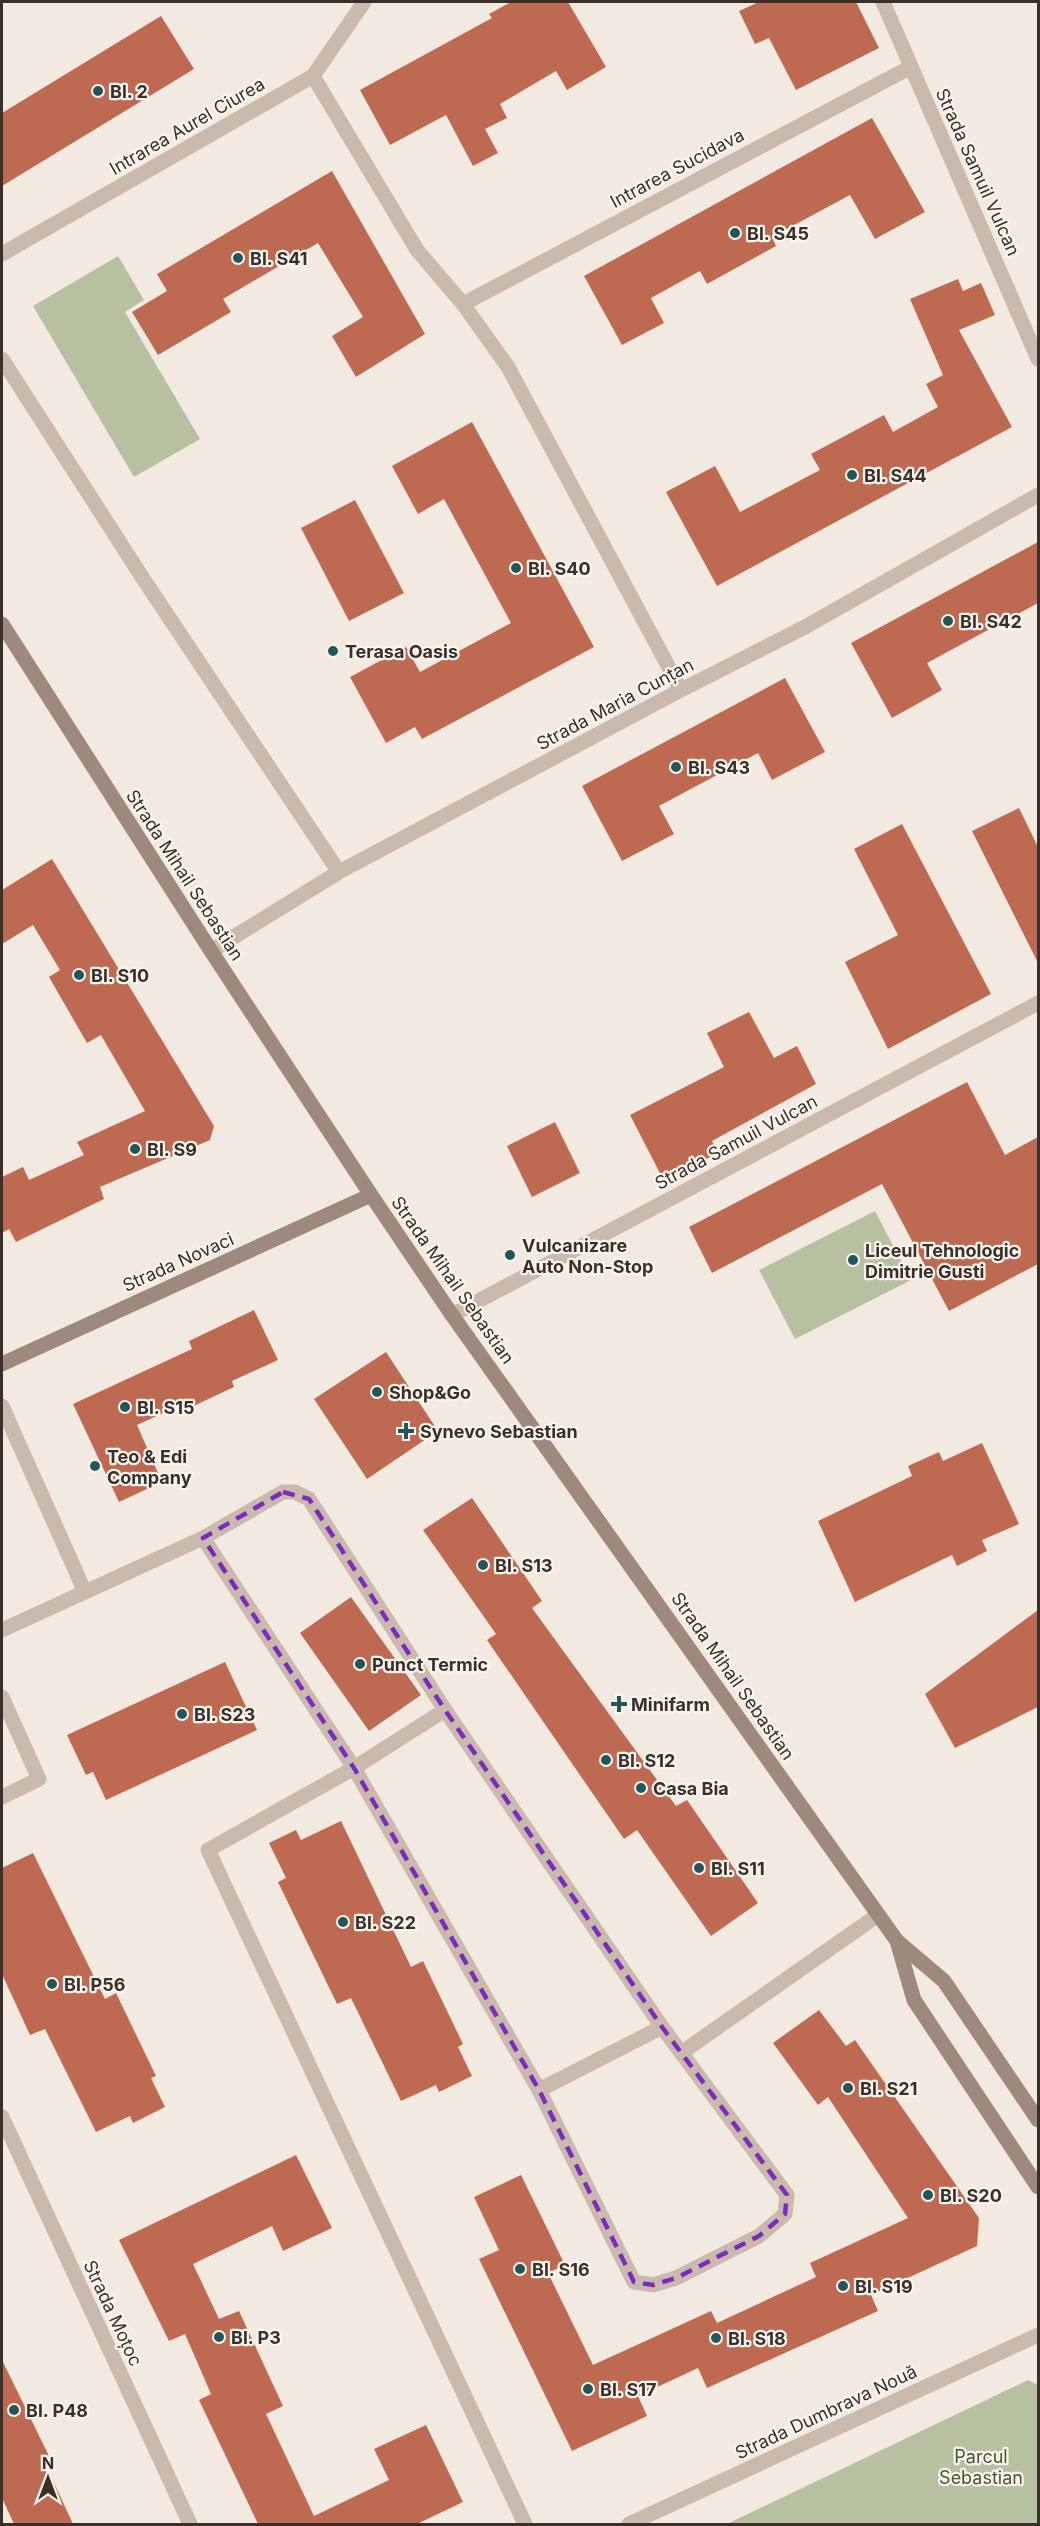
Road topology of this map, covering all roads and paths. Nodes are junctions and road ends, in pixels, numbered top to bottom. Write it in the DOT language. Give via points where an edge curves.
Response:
graph roads {
  1 [pos="364,2"];
  2 [pos="883,2"];
  3 [pos="910,67"];
  4 [pos="313,76"];
  5 [pos="2,254"];
  6 [pos="463,304"];
  7 [pos="1038,358"];
  8 [pos="2,359"];
  9 [pos="1038,495"];
  10 [pos="2,624"];
  11 [pos="681,690"];
  12 [pos="339,872"];
  13 [pos="211,951"];
  14 [pos="1038,1003"];
  15 [pos="371,1196"];
  16 [pos="452,1315"];
  17 [pos="2,1364"];
  18 [pos="2,1406"];
  19 [pos="202,1538"];
  20 [pos="85,1592"];
  21 [pos="2,1630"];
  22 [pos="2,1697"];
  23 [pos="445,1710"];
  24 [pos="354,1768"];
  25 [pos="2,1797"];
  26 [pos="878,1915"];
  27 [pos="897,1941"];
  28 [pos="662,2027"];
  29 [pos="681,2053"];
  30 [pos="539,2090"];
  31 [pos="2,2117"];
  32 [pos="1038,2120"];
  33 [pos="1038,2187"];
  34 [pos="1038,2335"];
  35 [pos="190,2524"];
  36 [pos="525,2524"];
  37 [pos="629,2524"];
  1 -- 4 [label="street, Intrarea Aurel Ciurea"];
  2 -- 3 [label="street, Strada Samuil Vulcan"];
  3 -- 6 [label="street, Intrarea Sucidava"];
  3 -- 7 [label="street, Strada Samuil Vulcan"];
  4 -- 5 [label="street, Intrarea Aurel Ciurea"];
  4 -- 6 [label="street" via="417,250"];
  6 -- 11 [label="street" via="508,367"];
  8 -- 12 [label="street"];
  9 -- 11 [label="street, Strada Maria Cunțan" via="805,627"];
  10 -- 13 [label="main road, Strada Mihail Sebastian"];
  11 -- 12 [label="street, Strada Maria Cunțan"];
  12 -- 13 [label="street, Strada Maria Cunțan"];
  13 -- 15 [label="main road, Strada Mihail Sebastian"];
  14 -- 16 [label="street, Strada Samuil Vulcan"];
  15 -- 16 [label="main road, Strada Mihail Sebastian"];
  15 -- 17 [label="main road, Strada Novaci"];
  16 -- 26 [label="main road, Strada Mihail Sebastian"];
  18 -- 20 [label="street"];
  19 -- 20 [label="street"];
  19 -- 23 [label="street" via="283,1492 296,1492 309,1499"];
  19 -- 24 [label="street"];
  20 -- 21 [label="street"];
  22 -- 25 [label="street" via="39,1779"];
  23 -- 24 [label="street"];
  23 -- 28 [label="street"];
  24 -- 30 [label="street"];
  24 -- 36 [label="street" via="208,1850"];
  26 -- 27 [label="main road, Strada Mihail Sebastian"];
  26 -- 29 [label="street"];
  27 -- 32 [label="main road, Strada Mihail Sebastian" via="944,1981"];
  27 -- 33 [label="main road, Strada Mihail Sebastian" via="914,2000"];
  28 -- 29 [label="street"];
  28 -- 30 [label="street"];
  29 -- 30 [label="street" via="787,2195 788,2206 785,2214 759,2236 676,2278 653,2285 634,2282"];
  31 -- 35 [label="street, Strada Moțoc"];
  34 -- 37 [label="street, Strada Dumbrava Nouă"];
}
